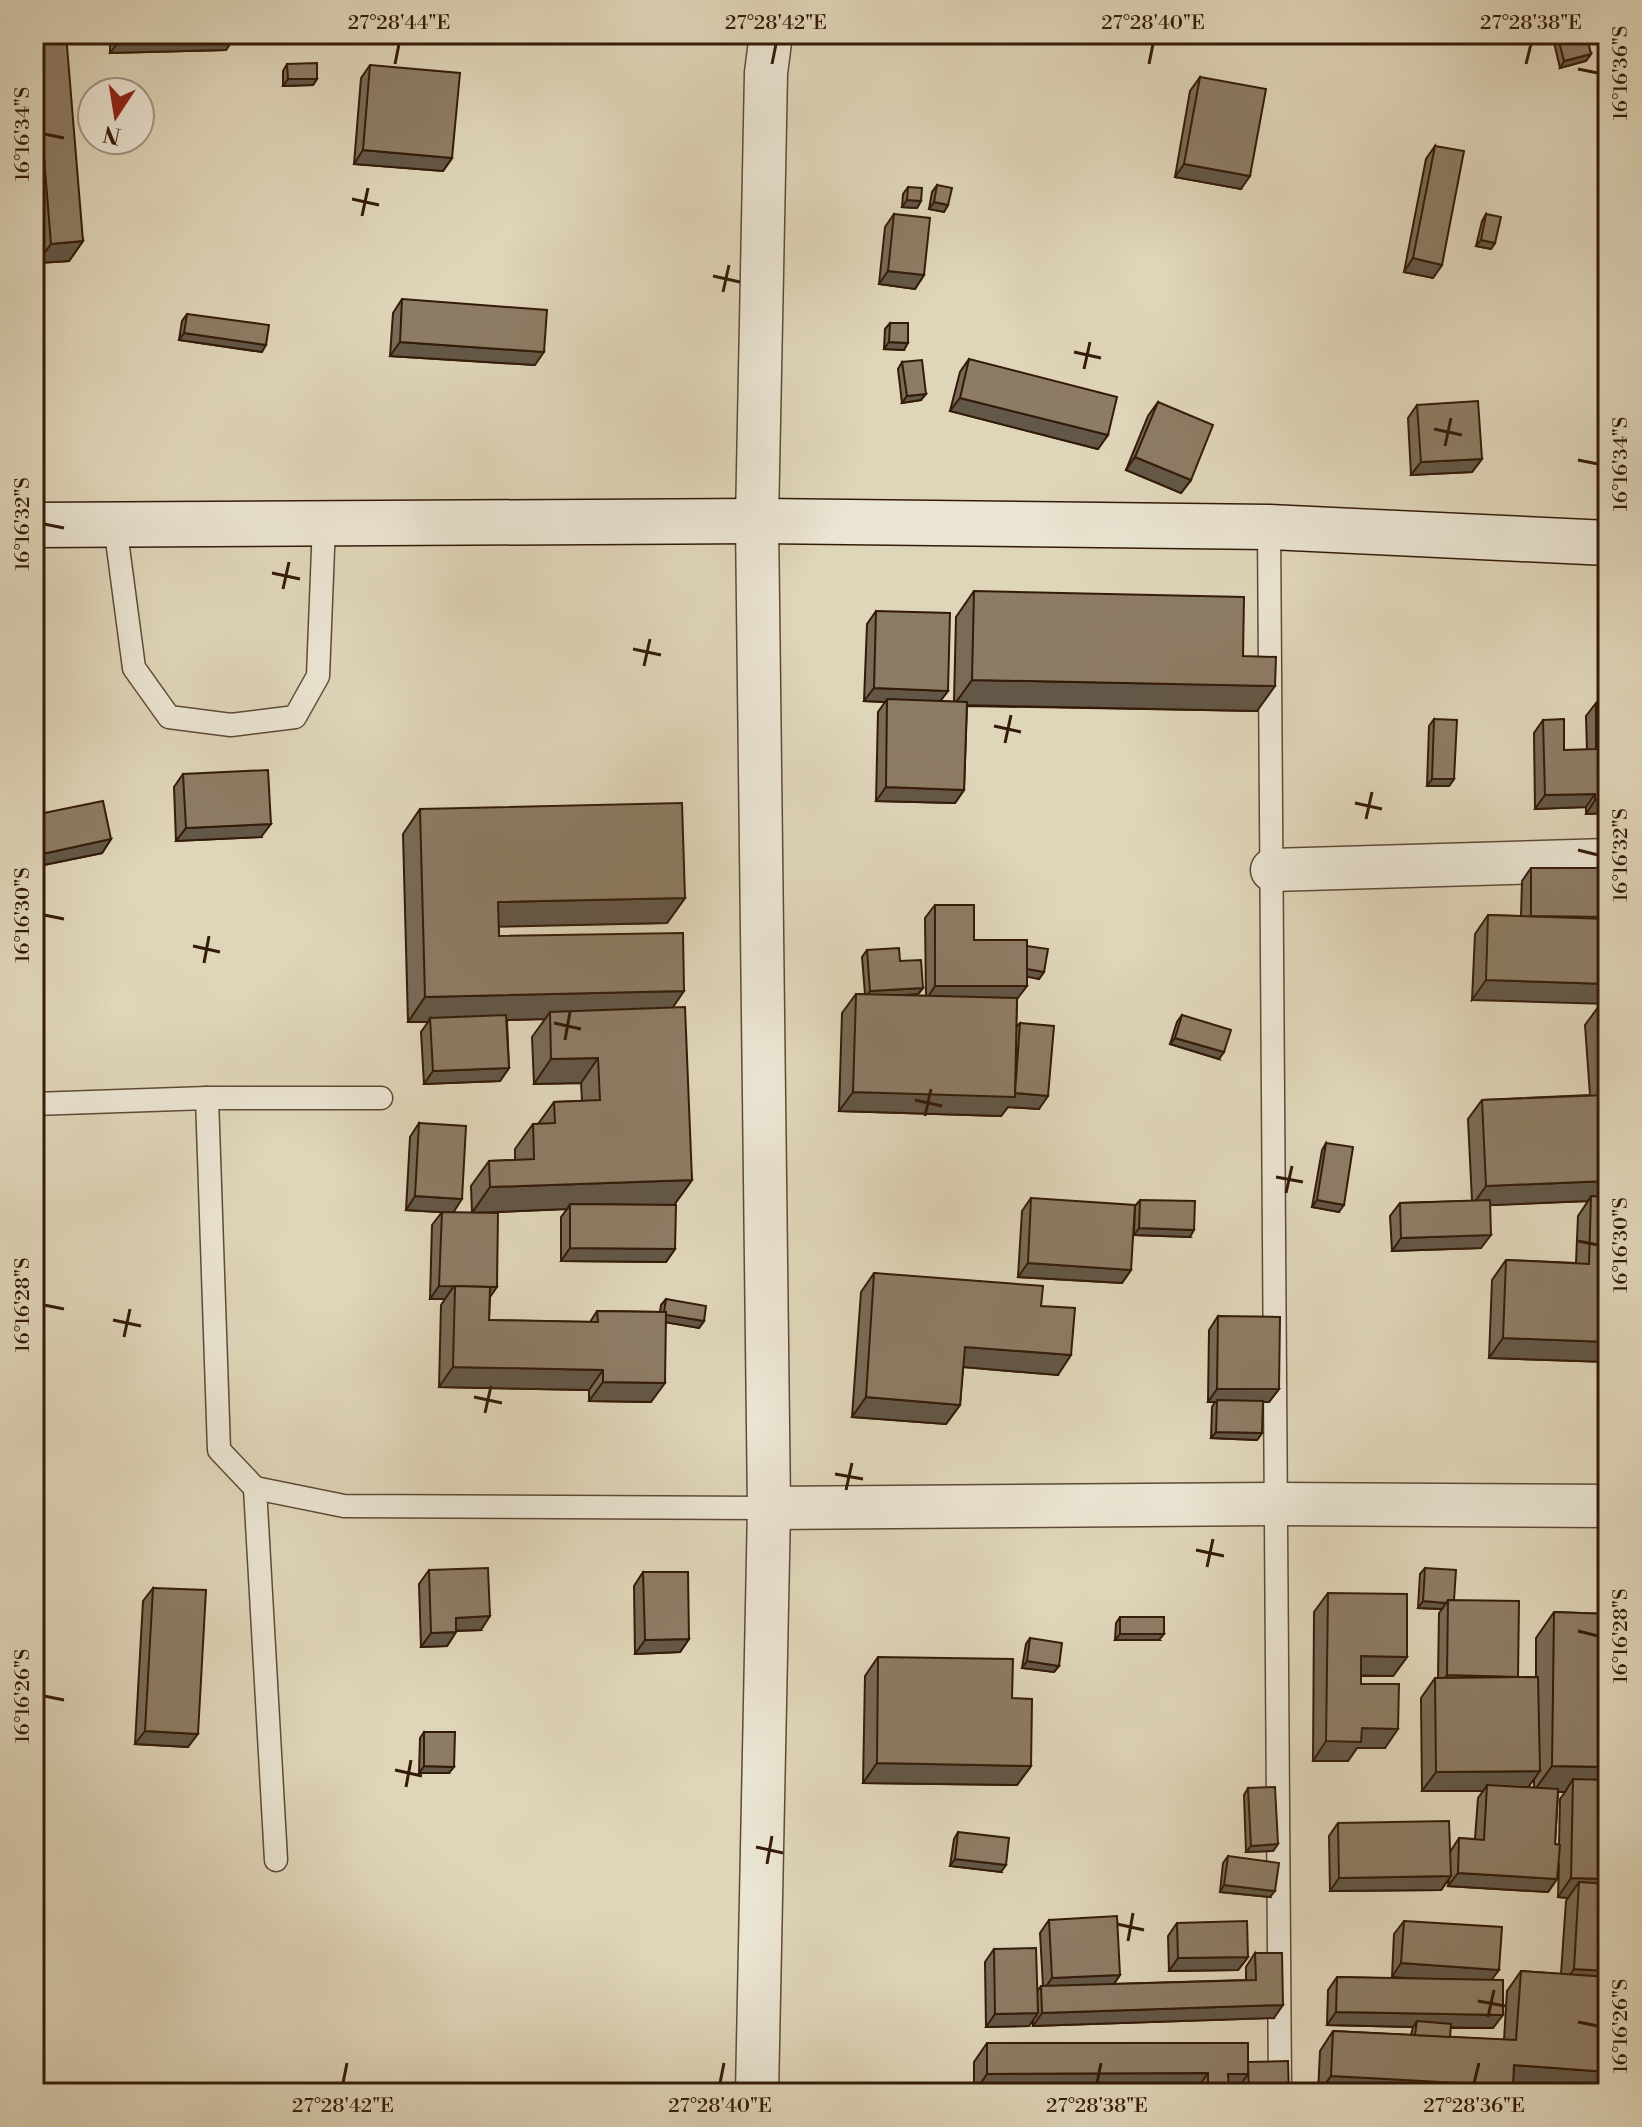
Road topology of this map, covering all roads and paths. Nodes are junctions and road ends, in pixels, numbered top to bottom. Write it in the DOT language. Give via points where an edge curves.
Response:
graph roads {
  1 [pos="771,34"];
  2 [pos="757,521"];
  3 [pos="324,524"];
  4 [pos="34,525"];
  5 [pos="115,525"];
  6 [pos="1269,527"];
  7 [pos="1608,543"];
  8 [pos="1608,860"];
  9 [pos="1272,870"];
  10 [pos="207,1098"];
  11 [pos="381,1098"];
  12 [pos="34,1104"];
  13 [pos="255,1488"];
  14 [pos="1276,1504"];
  15 [pos="1608,1506"];
  16 [pos="769,1508"];
  17 [pos="276,1860"];
  18 [pos="757,2093"];
  19 [pos="1280,2093"];
  1 -- 2 [label="street"];
  2 -- 3 [label="street"];
  2 -- 6 [label="street"];
  2 -- 16 [label="street"];
  3 -- 5 [label="street"];
  3 -- 5 [label="lane" via="318,676 295,717 231,725 169,717 134,668"];
  4 -- 5 [label="street"];
  6 -- 7 [label="street"];
  6 -- 9 [label="lane"];
  8 -- 9 [label="street"];
  9 -- 14 [label="lane"];
  10 -- 11 [label="lane"];
  10 -- 12 [label="lane"];
  10 -- 13 [label="lane" via="219,1450"];
  13 -- 16 [label="lane" via="344,1506"];
  13 -- 17 [label="lane"];
  14 -- 15 [label="street"];
  14 -- 16 [label="street"];
  14 -- 19 [label="lane"];
  16 -- 18 [label="street"];
}
